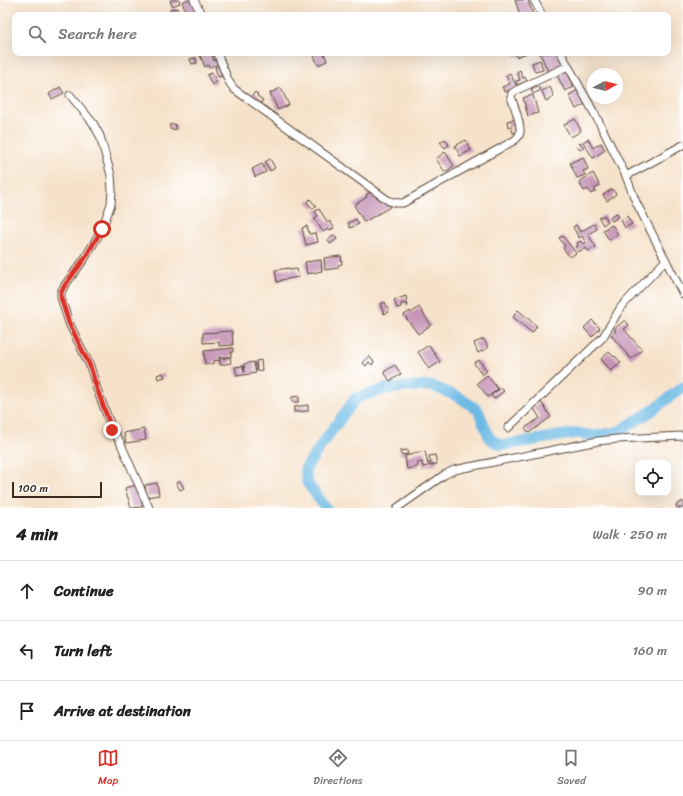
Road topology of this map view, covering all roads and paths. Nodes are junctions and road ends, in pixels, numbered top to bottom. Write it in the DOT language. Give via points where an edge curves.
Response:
graph roads {
  1 [pos="194,0"];
  2 [pos="534,0"];
  3 [pos="200,12"];
  4 [pos="540,12"];
  5 [pos="218,56"];
  6 [pos="563,56"];
  7 [pos="568,66"];
  8 [pos="70,95"];
  9 [pos="683,144"];
  10 [pos="626,176"];
  11 [pos="666,260"];
  12 [pos="683,294"];
  13 [pos="508,428"];
  14 [pos="683,436"];
  15 [pos="149,508"];
  16 [pos="397,508"];
  1 -- 3 [label="street"];
  2 -- 4 [label="street"];
  5 -- 7 [label="street" via="234,89 389,200 398,203 519,137 512,93"];
  6 -- 7 [label="street"];
  7 -- 10 [label="street"];
  8 -- 15 [label="street" via="93,123 100,136 111,175 112,190 111,204 102,229 65,285 61,298 69,323 90,366 112,430 120,442"];
  9 -- 10 [label="street"];
  10 -- 11 [label="street" via="636,202"];
  11 -- 12 [label="street"];
  11 -- 13 [label="street" via="621,307 603,337"];
  14 -- 16 [label="street" via="598,441 454,470"];
}
